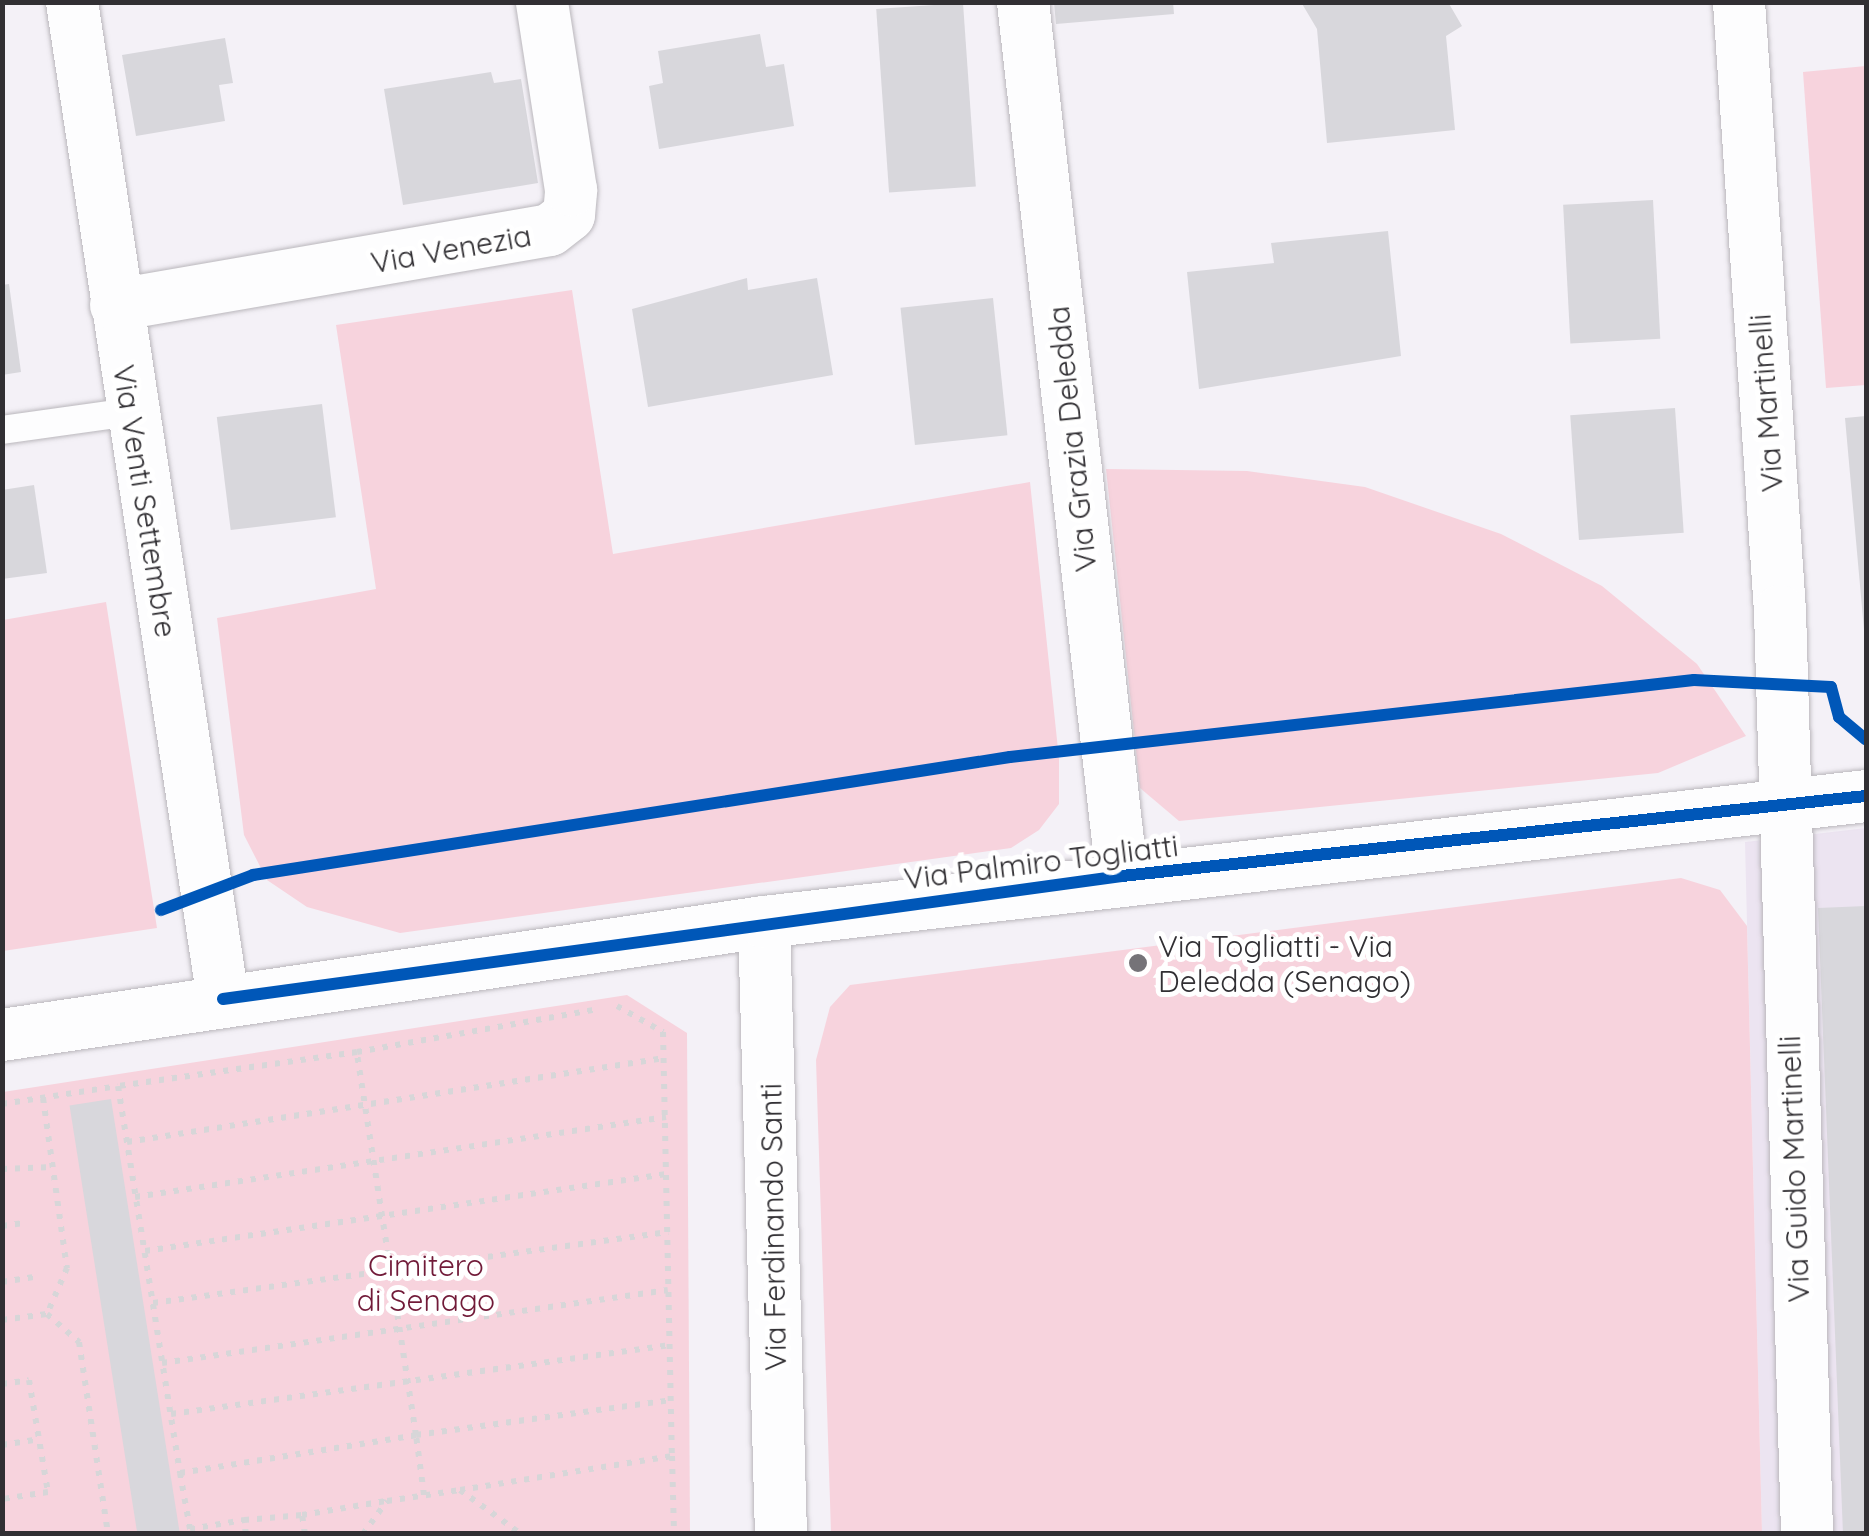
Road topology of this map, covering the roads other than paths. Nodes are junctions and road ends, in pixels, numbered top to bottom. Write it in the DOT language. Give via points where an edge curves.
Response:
graph roads {
  1 [pos="72,2"];
  2 [pos="542,2"];
  3 [pos="1023,2"];
  4 [pos="1739,2"];
  5 [pos="116,305"];
  6 [pos="130,412"];
  7 [pos="2,430"];
  8 [pos="1866,796"];
  9 [pos="1783,805"];
  10 [pos="1122,876"];
  11 [pos="764,922"];
  12 [pos="223,999"];
  13 [pos="2,1034"];
  14 [pos="780,1534"];
  15 [pos="1807,1534"];
  1 -- 5 [label="street, Via Venti Settembre"];
  2 -- 5 [label="street, Via Venezia" via="572,190 569,215 550,230"];
  3 -- 10 [label="street, Via Grazia Deledda"];
  4 -- 9 [label="street, Via Martinelli" via="1780,611"];
  5 -- 6 [label="street, Via Venti Settembre"];
  6 -- 7 [label="lane"];
  6 -- 12 [label="street, Via Venti Settembre"];
  8 -- 9 [label="street, Via Palmiro Togliatti"];
  9 -- 10 [label="street, Via Palmiro Togliatti"];
  9 -- 15 [label="street, Via Guido Martinelli"];
  10 -- 11 [label="street, Via Palmiro Togliatti"];
  11 -- 12 [label="street, Via Palmiro Togliatti"];
  11 -- 14 [label="street, Via Ferdinando Santi"];
  12 -- 13 [label="street, Via Palmiro Togliatti"];
}
